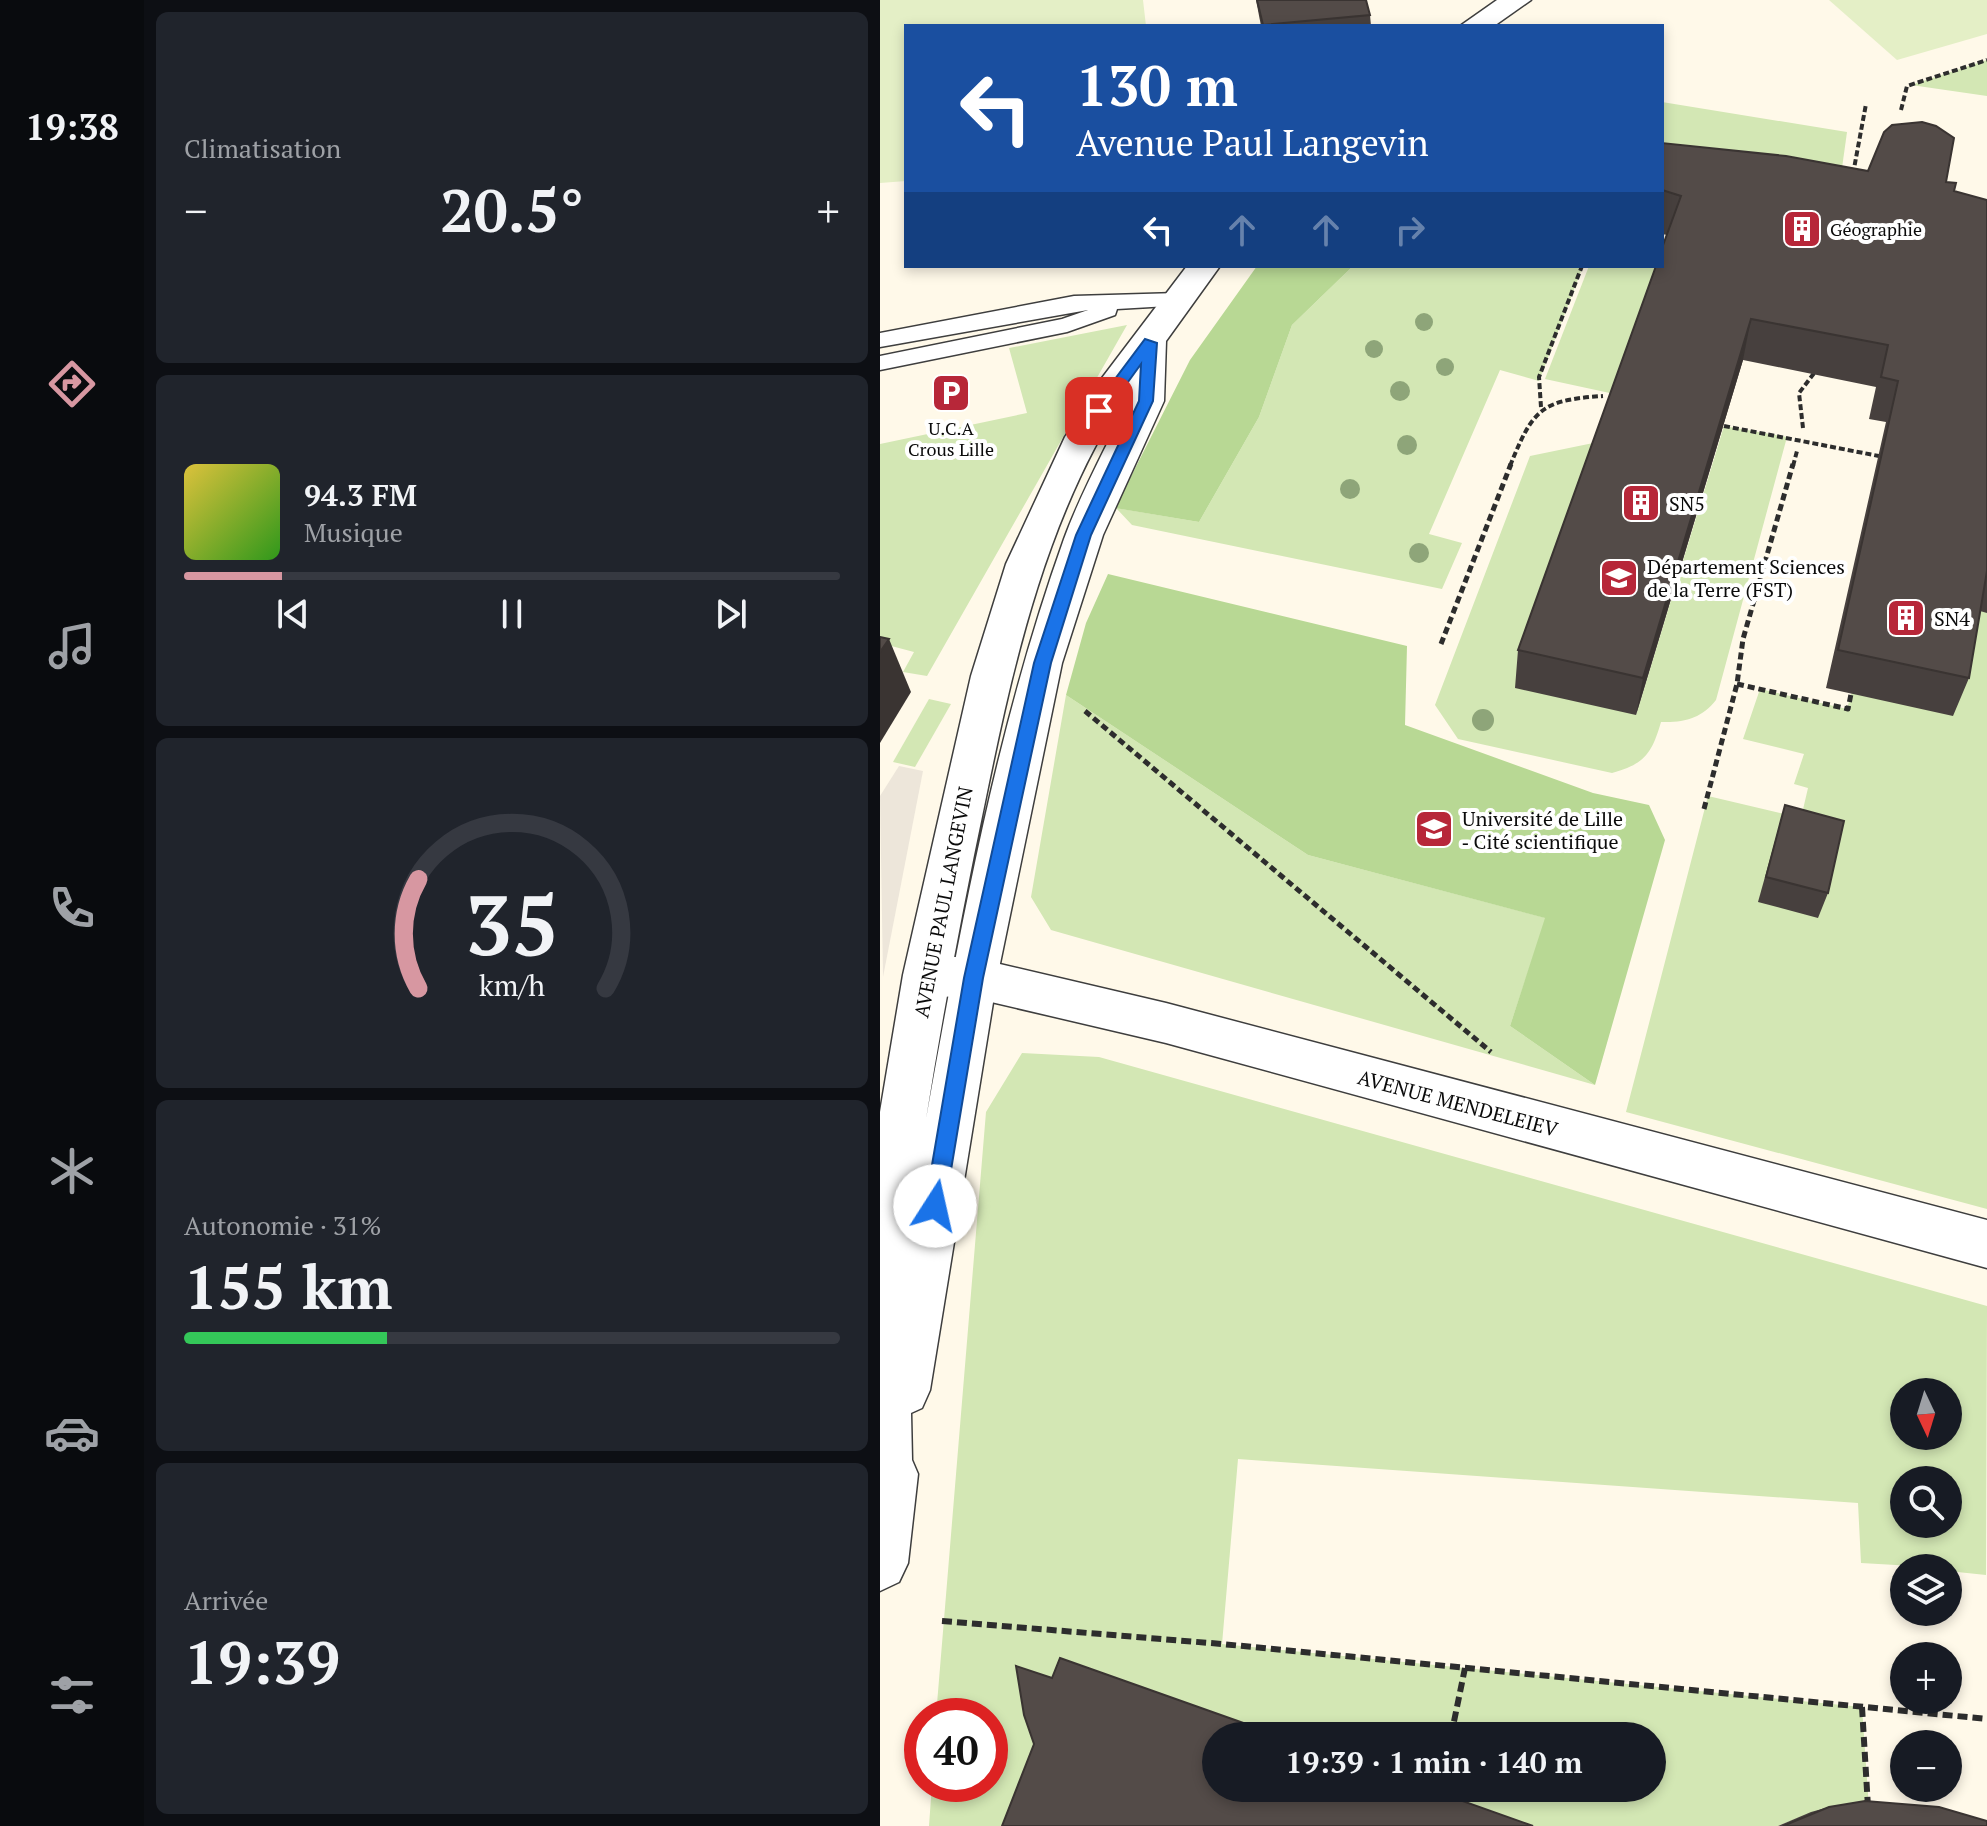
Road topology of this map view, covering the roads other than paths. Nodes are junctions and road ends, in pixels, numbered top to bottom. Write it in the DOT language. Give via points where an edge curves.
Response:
graph roads {
  1 [pos="1517,0"];
  2 [pos="1477,24"];
  3 [pos="1202,268"];
  4 [pos="1134,300"];
  5 [pos="1178,300"];
  6 [pos="880,340"];
  7 [pos="1150,343"];
  8 [pos="880,363"];
  9 [pos="926,975"];
  10 [pos="974,978"];
  11 [pos="911,1117"];
  12 [pos="1987,1244"];
  13 [pos="880,1563"];
  1 -- 2 [label="street"];
  3 -- 5 [label="street, AVENUE PAUL LANGEVIN"];
  4 -- 5 [label="lane"];
  4 -- 6 [label="lane" via="1074,303"];
  4 -- 8 [label="lane" via="1067,325"];
  5 -- 7 [label="street, AVENUE PAUL LANGEVIN"];
  7 -- 9 [label="street, AVENUE PAUL LANGEVIN" via="1114,386 1083,437 1025,564 991,676"];
  7 -- 10 [label="street, AVENUE PAUL LANGEVIN" via="1146,401 1084,535 1054,619"];
  9 -- 10 [label="street, AVENUE MENDELEIEV"];
  9 -- 11 [label="street, AVENUE PAUL LANGEVIN"];
  10 -- 11 [label="street, AVENUE PAUL LANGEVIN"];
  10 -- 12 [label="street, AVENUE MENDELEIEV" via="1166,1023"];
  11 -- 13 [label="street, AVENUE PAUL LANGEVIN" via="882,1259 886,1501"];
}
